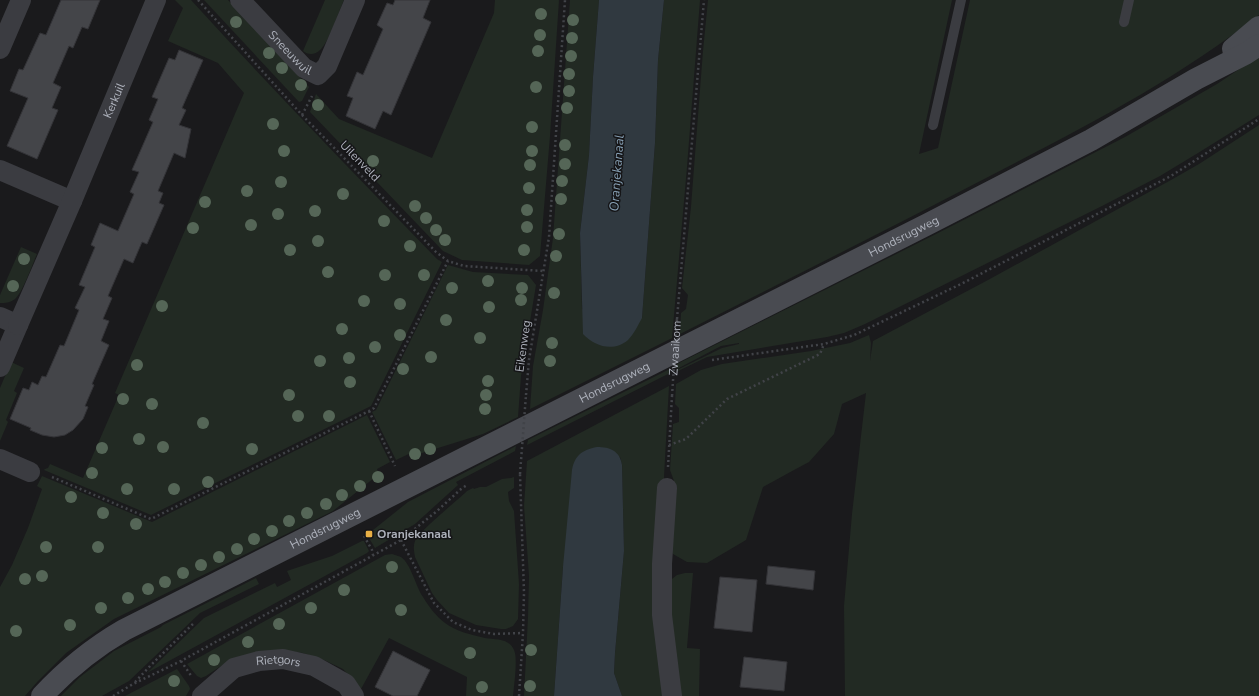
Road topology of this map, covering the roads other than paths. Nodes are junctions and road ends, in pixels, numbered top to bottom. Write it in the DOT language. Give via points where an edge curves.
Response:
graph roads {
  1 [pos="21,0"];
  2 [pos="156,0"];
  3 [pos="240,0"];
  4 [pos="355,0"];
  5 [pos="961,0"];
  6 [pos="1129,0"];
  7 [pos="1124,22"];
  8 [pos="1259,27"];
  9 [pos="1259,45"];
  10 [pos="0,49"];
  11 [pos="1196,79"];
  12 [pos="934,125"];
  13 [pos="0,170"];
  14 [pos="72,201"];
  15 [pos="9,321"];
  16 [pos="0,367"];
  17 [pos="0,458"];
  18 [pos="30,472"];
  19 [pos="667,488"];
  20 [pos="42,696"];
  21 [pos="202,696"];
  22 [pos="354,696"];
  23 [pos="672,696"];
  1 -- 10 [label="street"];
  2 -- 14 [label="street, Kerkuil"];
  3 -- 4 [label="street, Sneeuwuil" via="304,68 318,75 326,66"];
  5 -- 12 [label="lane"];
  6 -- 7 [label="lane"];
  8 -- 11 [label="street, Hondsrugweg"];
  9 -- 11 [label="street, Hondsrugweg"];
  11 -- 20 [label="street, Hondsrugweg" via="1091,140 928,224 124,630 77,662"];
  13 -- 14 [label="street"];
  14 -- 15 [label="street, Kerkuil"];
  15 -- 16 [label="street, Kerkuil"];
  17 -- 18 [label="street"];
  19 -- 23 [label="street" via="662,564 662,615"];
  21 -- 22 [label="street, Rietgors" via="234,668 259,661 283,659 314,666 346,684"];
}
